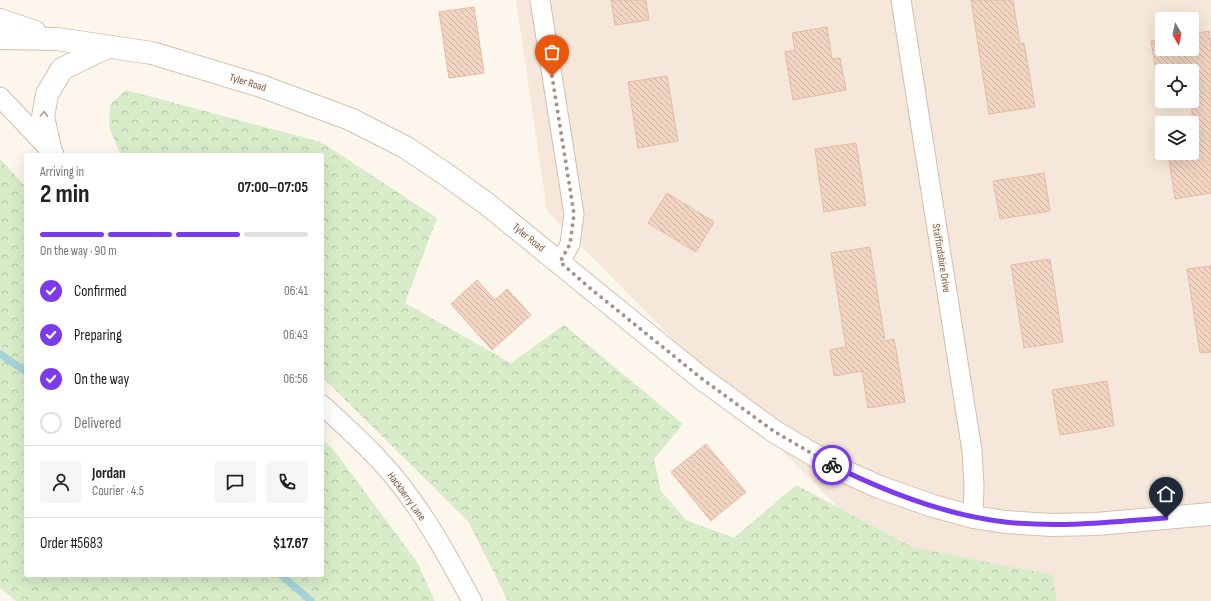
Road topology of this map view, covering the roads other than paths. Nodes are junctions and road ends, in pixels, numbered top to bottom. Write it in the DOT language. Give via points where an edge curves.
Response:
graph roads {
  1 [pos="540,0"];
  2 [pos="901,0"];
  3 [pos="0,20"];
  4 [pos="0,38"];
  5 [pos="57,39"];
  6 [pos="107,47"];
  7 [pos="0,97"];
  8 [pos="53,153"];
  9 [pos="560,262"];
  10 [pos="324,407"];
  11 [pos="1211,514"];
  12 [pos="973,516"];
  13 [pos="472,601"];
  1 -- 9 [label="street" via="574,214 570,244"];
  2 -- 12 [label="street, Staffordshire Drive" via="972,451"];
  3 -- 5 [label="street"];
  4 -- 5 [label="street, Tyler Road"];
  5 -- 6 [label="street, Tyler Road"];
  8 -- 6 [label="street, one-way" via="43,117 47,94 62,69"];
  6 -- 9 [label="street, Tyler Road" via="152,53 261,86 350,119 405,147 444,173"];
  7 -- 8 [label="street"];
  9 -- 12 [label="street, Tyler Road" via="701,378 775,432 833,466 879,487 933,506"];
  10 -- 13 [label="street, Hackberry Lane" via="382,463 408,495 432,530"];
  11 -- 12 [label="street, Tyler Road" via="1096,524 1052,525 1005,522"];
}
